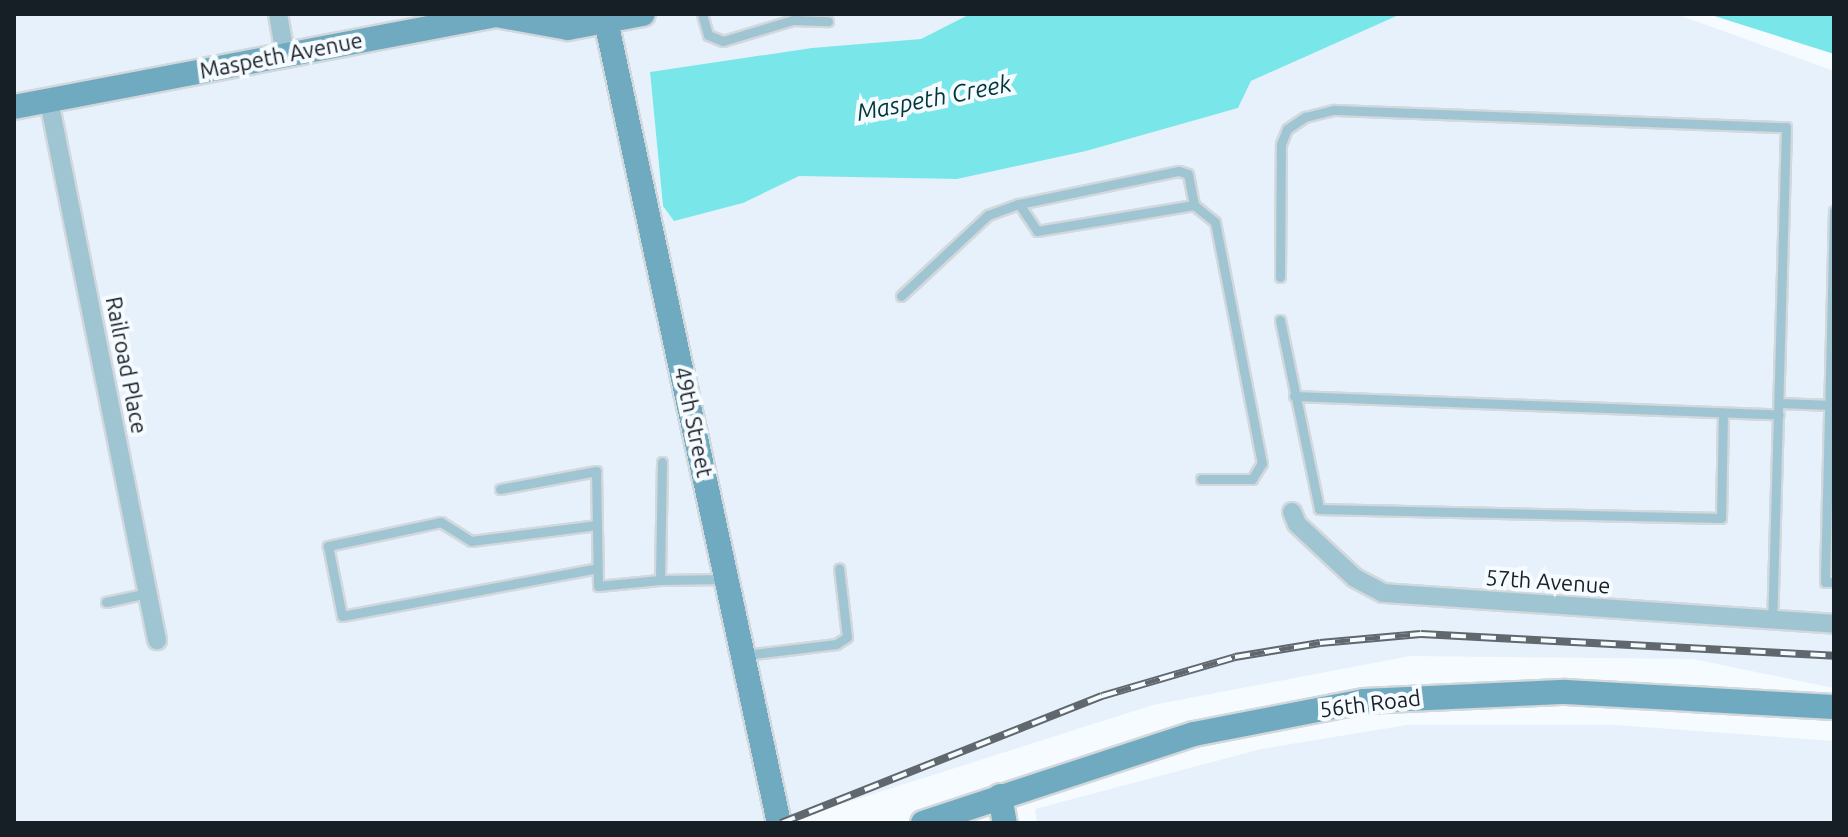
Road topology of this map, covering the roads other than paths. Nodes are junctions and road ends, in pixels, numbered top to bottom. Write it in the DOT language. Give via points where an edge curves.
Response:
graph roads {
  1 [pos="278,14"];
  2 [pos="643,14"];
  3 [pos="702,14"];
  4 [pos="809,17"];
  5 [pos="606,21"];
  6 [pos="828,21"];
  7 [pos="285,54"];
  8 [pos="49,101"];
  9 [pos="14,107"];
  10 [pos="1019,204"];
  11 [pos="1194,205"];
  12 [pos="1834,211"];
  13 [pos="1280,277"];
  14 [pos="901,296"];
  15 [pos="1280,320"];
  16 [pos="1294,396"];
  17 [pos="1779,403"];
  18 [pos="1831,405"];
  19 [pos="1723,413"];
  20 [pos="1779,415"];
  21 [pos="662,462"];
  22 [pos="1201,479"];
  23 [pos="500,489"];
  24 [pos="1292,512"];
  25 [pos="597,525"];
  26 [pos="598,568"];
  27 [pos="839,568"];
  28 [pos="728,579"];
  29 [pos="660,580"];
  30 [pos="1834,582"];
  31 [pos="148,593"];
  32 [pos="106,602"];
  33 [pos="1772,620"];
  34 [pos="1834,624"];
  35 [pos="157,640"];
  36 [pos="745,655"];
  37 [pos="1834,707"];
  38 [pos="1000,796"];
  39 [pos="779,823"];
  40 [pos="923,823"];
  41 [pos="1005,823"];
  1 -- 7 [label="street"];
  2 -- 5 [label="main road, Maspeth Avenue"];
  3 -- 4 [label="lane" via="708,35 723,41"];
  4 -- 6 [label="lane"];
  5 -- 7 [label="main road, Maspeth Avenue" via="568,28 496,15"];
  5 -- 28 [label="main road, 49th Street"];
  7 -- 8 [label="main road, Maspeth Avenue"];
  8 -- 9 [label="main road, Maspeth Avenue"];
  8 -- 31 [label="street, Railroad Place"];
  10 -- 11 [label="lane" via="1037,231"];
  10 -- 11 [label="lane" via="1179,171 1188,174"];
  10 -- 14 [label="lane" via="988,215"];
  11 -- 22 [label="lane" via="1215,222 1262,463 1252,479"];
  12 -- 18 [label="lane"];
  13 -- 17 [label="lane" via="1281,144 1287,129 1305,117 1334,110 1786,127"];
  15 -- 16 [label="lane"];
  16 -- 19 [label="lane"];
  16 -- 19 [label="lane" via="1319,509 1721,518"];
  17 -- 18 [label="lane"];
  17 -- 20 [label="lane"];
  18 -- 30 [label="lane" via="1825,582"];
  19 -- 20 [label="lane"];
  20 -- 33 [label="lane"];
  21 -- 29 [label="lane"];
  23 -- 25 [label="lane" via="596,471"];
  24 -- 33 [label="street, 57th Avenue" via="1297,524 1355,578 1383,593"];
  25 -- 26 [label="lane"];
  25 -- 26 [label="lane" via="471,541 441,522 328,546 342,616"];
  26 -- 29 [label="lane" via="598,586"];
  27 -- 36 [label="lane" via="847,637 836,644"];
  28 -- 29 [label="lane"];
  28 -- 36 [label="main road, 49th Street"];
  31 -- 32 [label="lane"];
  31 -- 35 [label="street, Railroad Place"];
  33 -- 34 [label="street, 57th Avenue"];
  36 -- 39 [label="main road, 49th Street"];
  37 -- 38 [label="main road, 56th Road" via="1554,691 1364,701 1194,734"];
  38 -- 40 [label="main road, 56th Road"];
  38 -- 41 [label="main road"];
}
